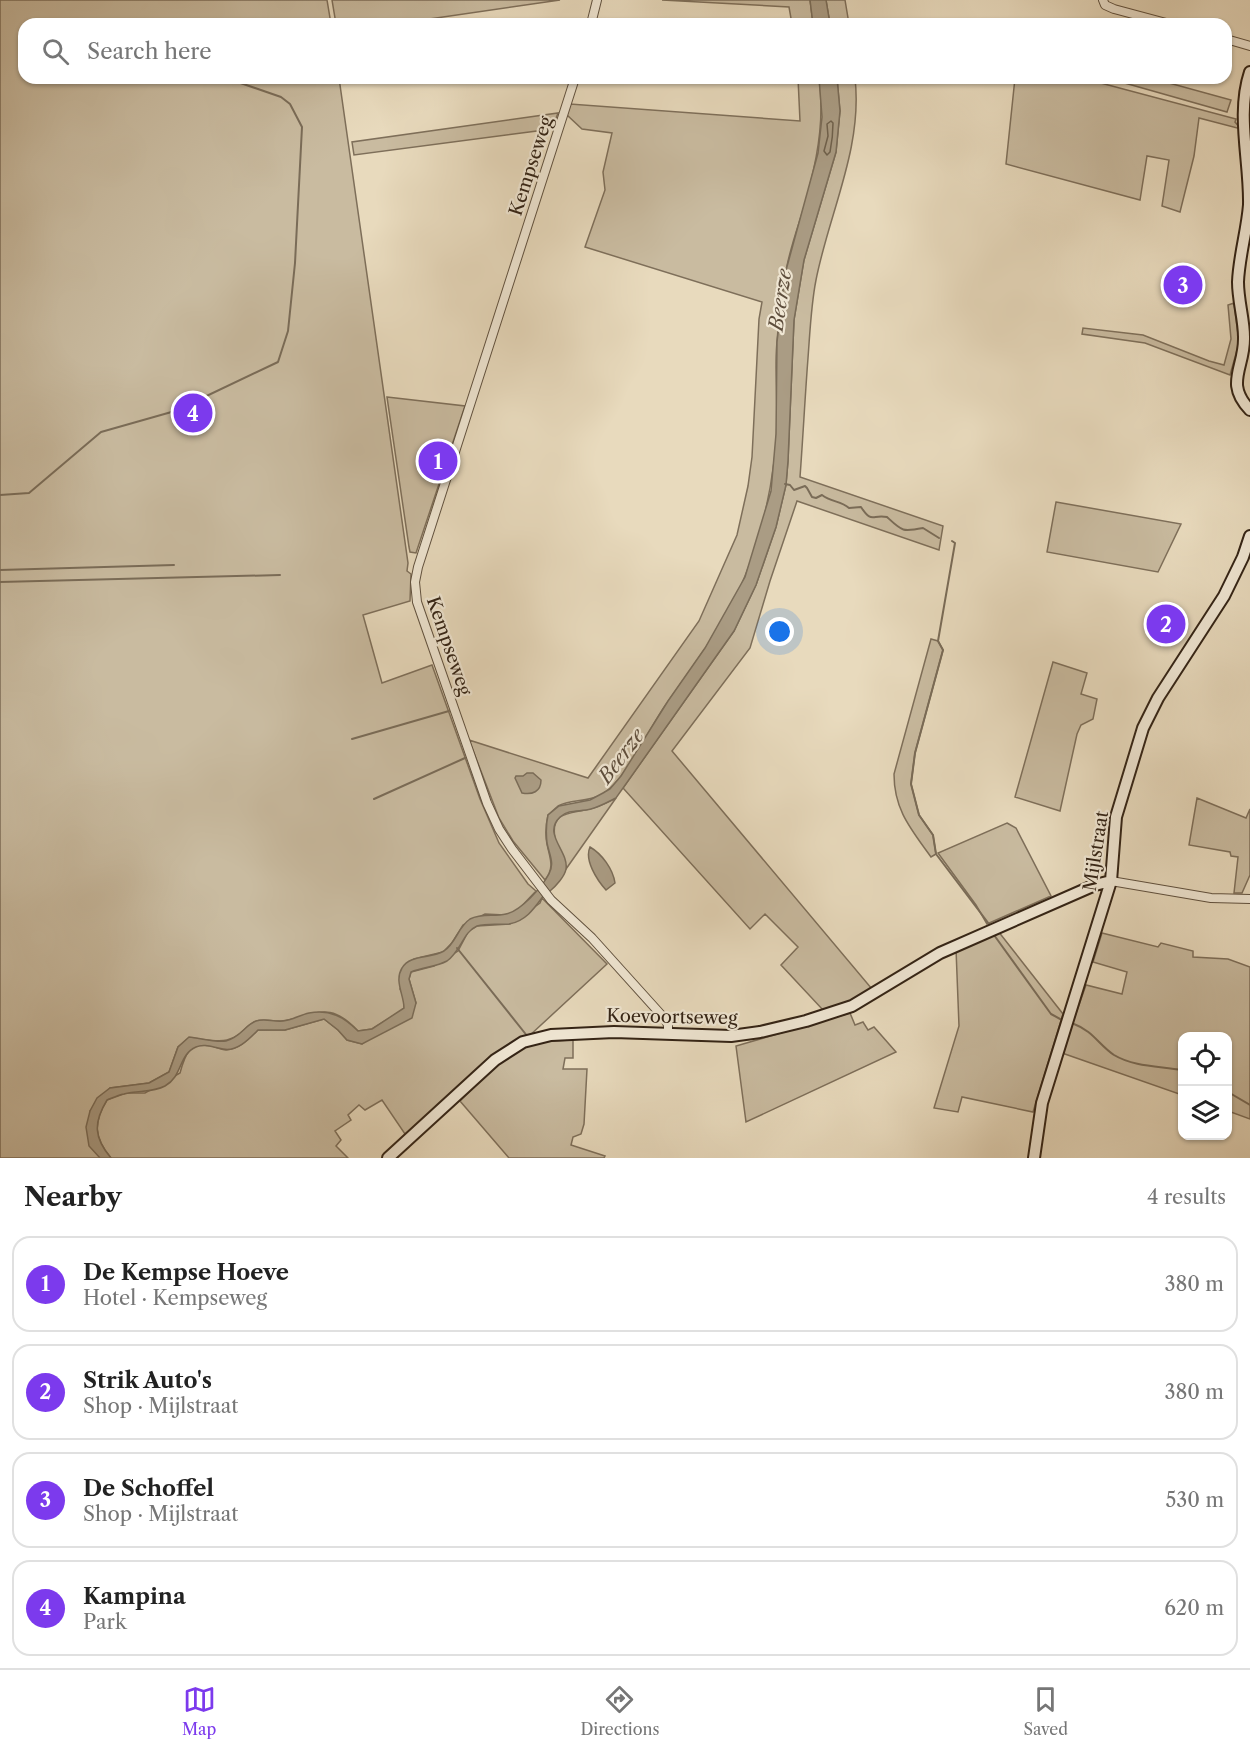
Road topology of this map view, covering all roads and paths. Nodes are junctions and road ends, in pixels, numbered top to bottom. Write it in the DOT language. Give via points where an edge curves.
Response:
graph roads {
  1 [pos="597,0"];
  2 [pos="1103,0"];
  3 [pos="592,18"];
  4 [pos="1148,18"];
  5 [pos="1232,41"];
  6 [pos="1250,46"];
  7 [pos="1250,72"];
  8 [pos="573,84"];
  9 [pos="1250,410"];
  10 [pos="1250,536"];
  11 [pos="1111,881"];
  12 [pos="1250,899"];
  13 [pos="668,1033"];
  14 [pos="388,1158"];
  15 [pos="1034,1158"];
  1 -- 3 [label="street"];
  2 -- 4 [label="street" via="1114,9"];
  5 -- 6 [label="street"];
  7 -- 9 [label="street" via="1245,111 1249,201 1238,279 1244,346 1236,384 1239,396"];
  8 -- 13 [label="street, Kempseweg" via="415,582 417,602 487,802 505,838 547,895 659,1011 668,1025"];
  10 -- 11 [label="street, Mijlstraat" via="1224,596 1143,728 1116,817"];
  11 -- 12 [label="street" via="1211,898"];
  11 -- 13 [label="street, Koevoortseweg" via="940,953 843,1010 775,1029 731,1036"];
  11 -- 15 [label="street, Mijlstraat" via="1042,1103"];
  13 -- 14 [label="street, Koevoortseweg" via="560,1035 523,1042 495,1060"];
}
